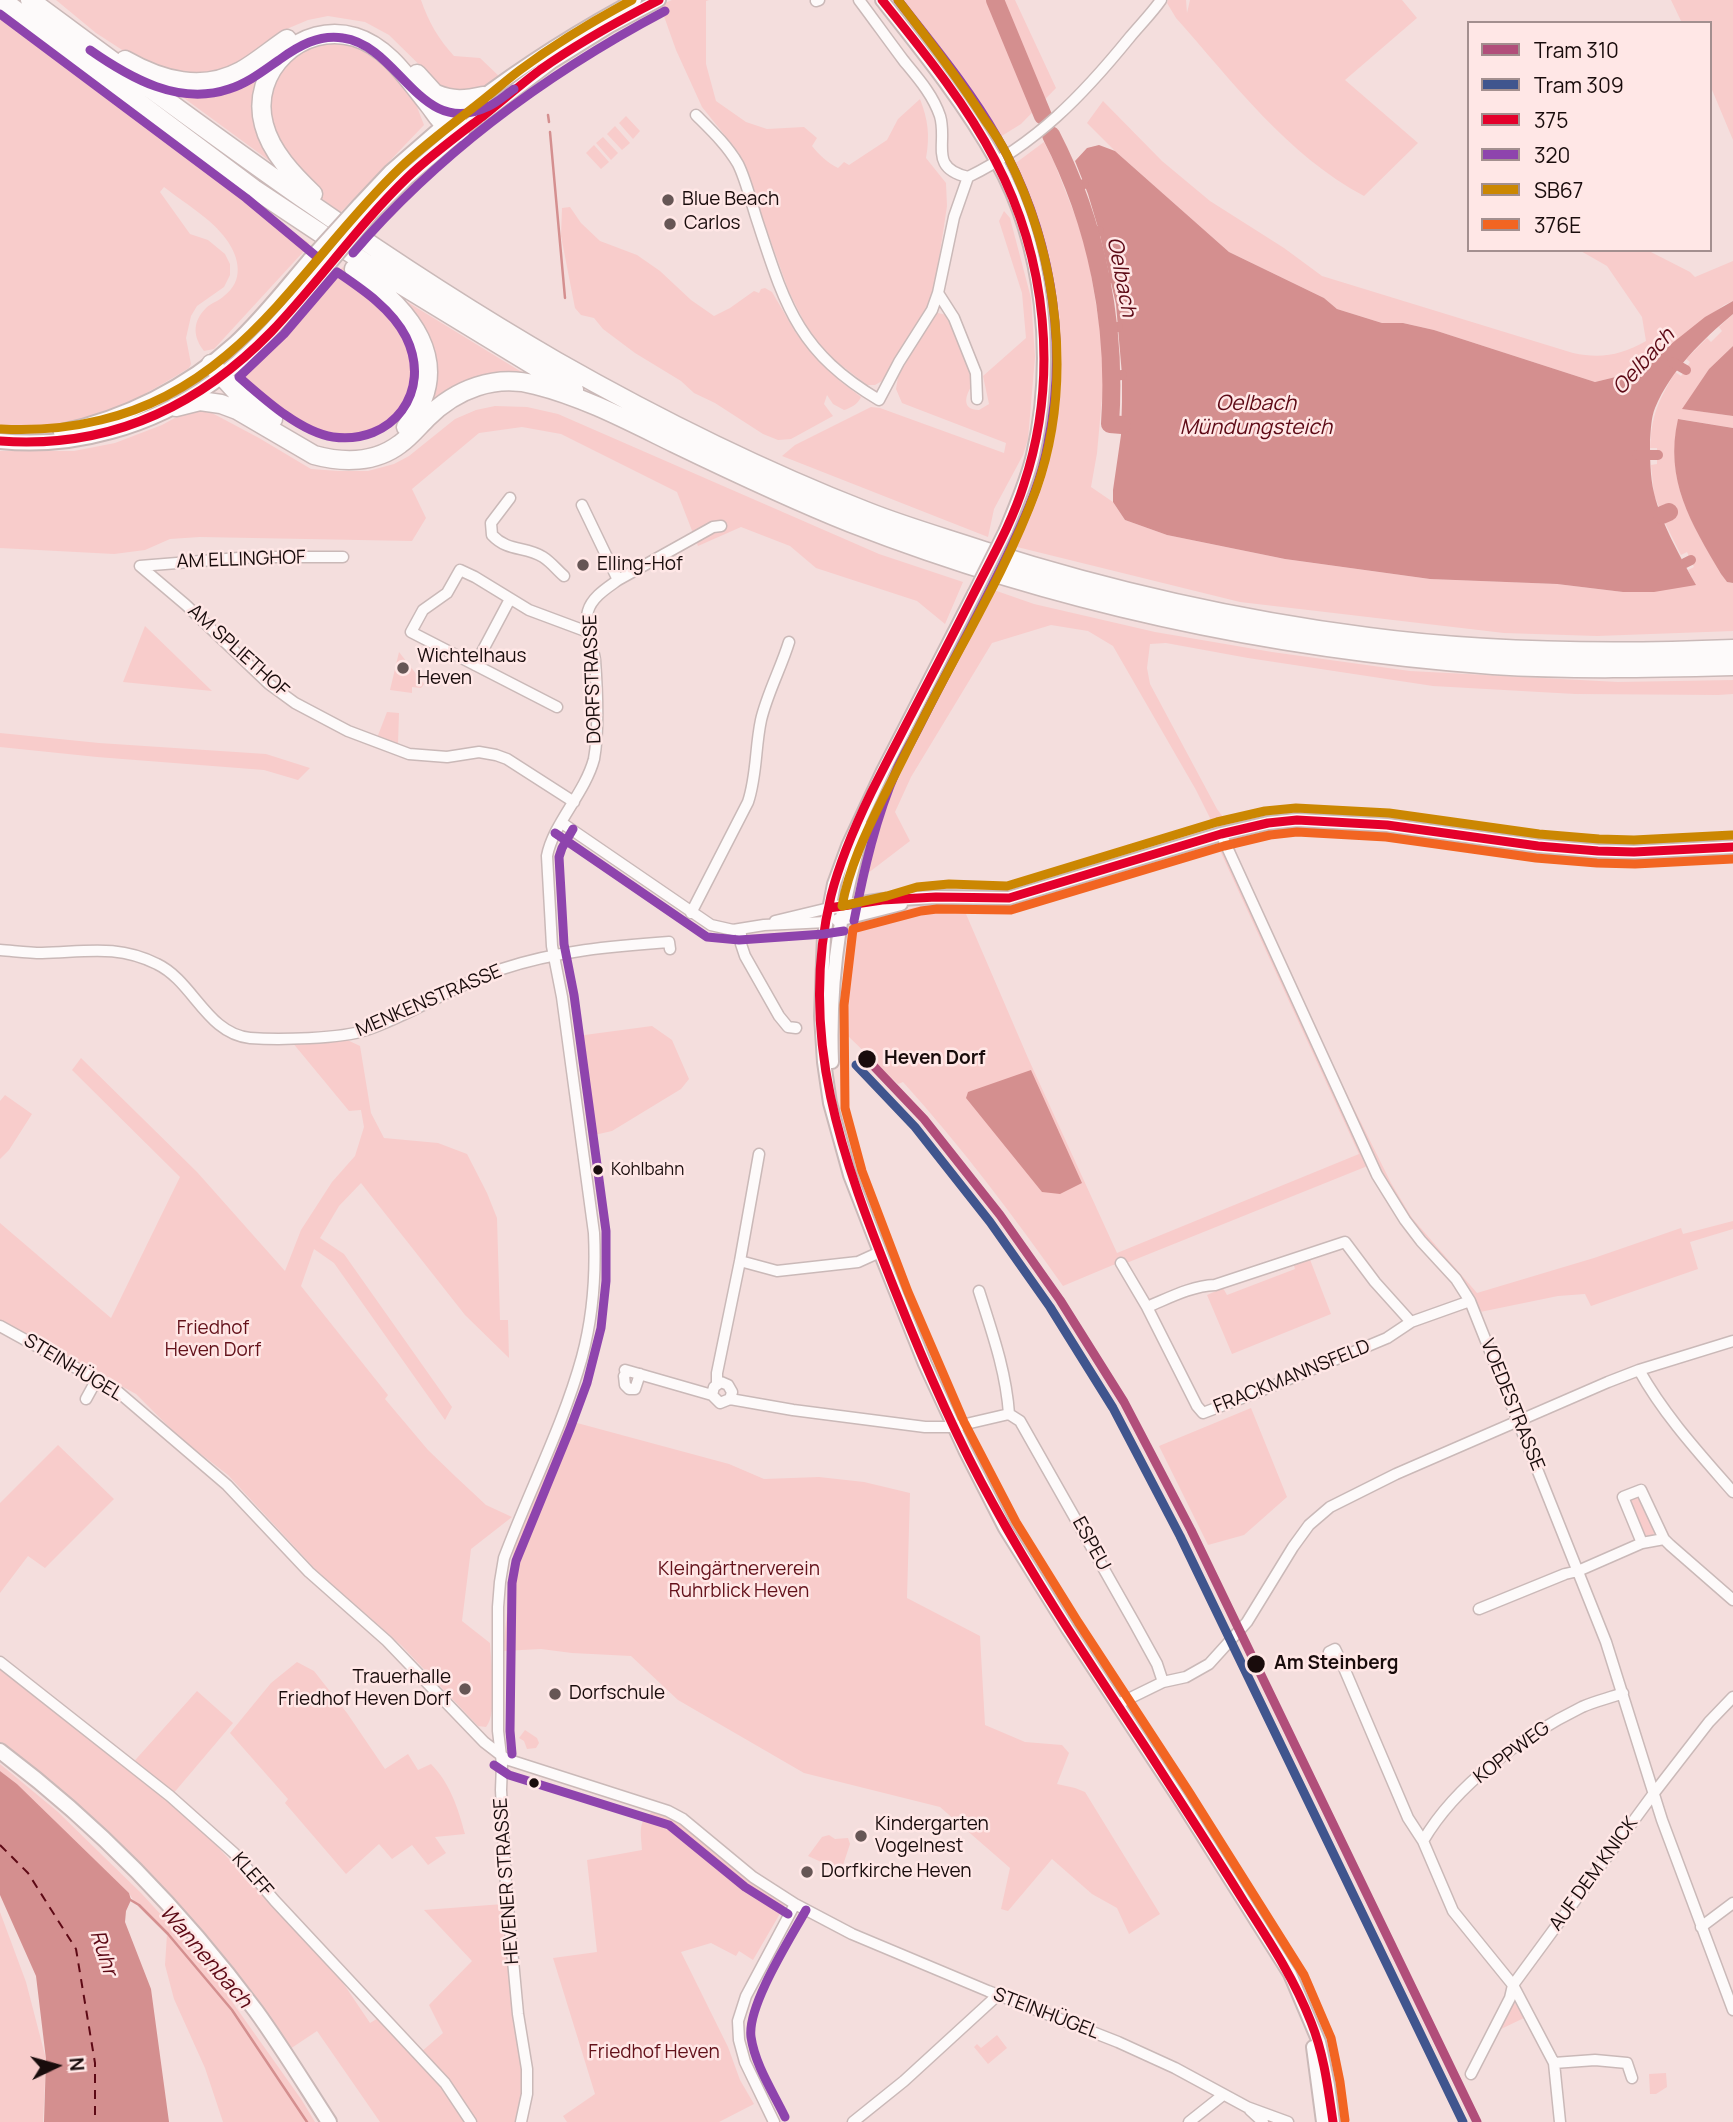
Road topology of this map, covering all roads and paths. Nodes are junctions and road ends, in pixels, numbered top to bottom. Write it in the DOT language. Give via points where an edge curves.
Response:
graph roads {
  1 [pos="2,0"];
  2 [pos="635,0"];
  3 [pos="659,0"];
  4 [pos="859,0"];
  5 [pos="882,0"];
  6 [pos="1161,0"];
  7 [pos="37,5"];
  8 [pos="436,94"];
  9 [pos="483,96"];
  10 [pos="696,115"];
  11 [pos="454,125"];
  12 [pos="997,162"];
  13 [pos="968,177"];
  14 [pos="254,189"];
  15 [pos="365,209"];
  16 [pos="406,268"];
  17 [pos="939,293"];
  18 [pos="212,374"];
  19 [pos="977,399"];
  20 [pos="176,407"];
  21 [pos="237,410"];
  22 [pos="608,410"];
  23 [pos="0,440"];
  24 [pos="510,498"];
  25 [pos="582,505"];
  26 [pos="721,526"];
  27 [pos="343,557"];
  28 [pos="140,566"];
  29 [pos="564,576"];
  30 [pos="618,580"];
  31 [pos="510,599"];
  32 [pos="587,632"];
  33 [pos="789,642"];
  34 [pos="1733,649"];
  35 [pos="475,665"];
  36 [pos="1733,666"];
  37 [pos="557,707"];
  38 [pos="883,771"];
  39 [pos="574,803"];
  40 [pos="562,823"];
  41 [pos="1221,834"];
  42 [pos="1733,846"];
  43 [pos="919,899"];
  44 [pos="845,905"];
  45 [pos="829,908"];
  46 [pos="691,913"];
  47 [pos="842,919"];
  48 [pos="827,922"];
  49 [pos="764,925"];
  50 [pos="741,929"];
  51 [pos="670,949"];
  52 [pos="0,950"];
  53 [pos="554,955"];
  54 [pos="796,1028"];
  55 [pos="833,1110"];
  56 [pos="759,1154"];
  57 [pos="880,1252"];
  58 [pos="740,1261"];
  59 [pos="1121,1263"];
  60 [pos="979,1291"];
  61 [pos="1470,1301"];
  62 [pos="1147,1307"];
  63 [pos="1411,1322"];
  64 [pos="0,1326"];
  65 [pos="1733,1341"];
  66 [pos="1639,1370"];
  67 [pos="640,1374"];
  68 [pos="97,1379"];
  69 [pos="717,1384"];
  70 [pos="712,1395"];
  71 [pos="86,1399"];
  72 [pos="730,1399"];
  73 [pos="1009,1414"];
  74 [pos="1518,1423"];
  75 [pos="953,1427"];
  76 [pos="1733,1492"];
  77 [pos="1664,1539"];
  78 [pos="1642,1543"];
  79 [pos="1578,1570"];
  80 [pos="1733,1600"];
  81 [pos="1479,1609"];
  82 [pos="1329,1652"];
  83 [pos="0,1662"];
  84 [pos="1163,1682"];
  85 [pos="1623,1693"];
  86 [pos="1733,1697"];
  87 [pos="1118,1704"];
  88 [pos="498,1726"];
  89 [pos="476,1733"];
  90 [pos="0,1751"];
  91 [pos="500,1755"];
  92 [pos="1654,1793"];
  93 [pos="1423,1841"];
  94 [pos="1733,1903"];
  95 [pos="795,1904"];
  96 [pos="1702,1927"];
  97 [pos="1513,1985"];
  98 [pos="999,1994"];
  99 [pos="1733,2010"];
  100 [pos="1310,2019"];
  101 [pos="1554,2063"];
  102 [pos="1471,2074"];
  103 [pos="1632,2078"];
  104 [pos="1223,2095"];
  105 [pos="1247,2107"];
  106 [pos="329,2122"];
  107 [pos="471,2122"];
  108 [pos="521,2122"];
  109 [pos="774,2122"];
  110 [pos="853,2122"];
  111 [pos="1189,2122"];
  112 [pos="1264,2122"];
  113 [pos="1288,2122"];
  114 [pos="1322,2122"];
  115 [pos="1333,2122"];
  116 [pos="1560,2122"];
  1 -- 14 [label="highway"];
  2 -- 9 [label="street" via="558,44"];
  3 -- 11 [label="street"];
  4 -- 13 [label="street" via="930,95 941,123 944,164"];
  5 -- 12 [label="street" via="950,89"];
  6 -- 12 [label="street" via="1061,113"];
  7 -- 8 [label="highway" via="69,20 144,71 202,83 243,70 311,27 352,26 385,42"];
  7 -- 16 [label="highway" via="210,134"];
  8 -- 9 [label="highway" via="465,100"];
  8 -- 11 [label="highway"];
  9 -- 11 [label="street"];
  10 -- 17 [label="street" via="720,138 738,165 795,322 825,361 845,377 879,400"];
  11 -- 15 [label="main road" via="391,172"];
  11 -- 16 [label="highway" via="391,59 375,46 343,34 302,41 277,61 265,83 263,124 284,162 311,191"];
  12 -- 13 [label="street"];
  12 -- 38 [label="street, bridge" via="1031,253 1042,312 1045,356 1033,456 1006,530"];
  13 -- 17 [label="street" via="954,217"];
  14 -- 18 [label="highway" via="277,212 377,286 407,316 423,347 426,387 405,428 382,444 341,451 311,443 290,431"];
  14 -- 22 [label="highway" via="367,264"];
  15 -- 18 [label="main road, bridge" via="310,260"];
  15 -- 18 [label="main road, bridge" via="324,269 275,325 248,353"];
  16 -- 34 [label="highway" via="555,360 722,447 869,513 1026,564 1245,618 1372,638 1550,650"];
  17 -- 19 [label="street" via="976,373"];
  18 -- 20 [label="main road"];
  18 -- 21 [label="highway"];
  18 -- 23 [label="main road" via="119,415 59,433"];
  20 -- 21 [label="highway" via="200,401"];
  20 -- 23 [label="main road" via="84,438"];
  21 -- 22 [label="highway" via="314,455 359,460 401,444 455,395 489,382 535,384"];
  22 -- 36 [label="highway" via="851,523 1026,582 1133,611 1307,645 1450,661 1544,667"];
  24 -- 29 [label="street" via="491,523 492,535 512,549 542,556"];
  25 -- 30 [label="street"];
  26 -- 30 [label="street, DORFSTRASSE"];
  27 -- 28 [label="street, AM ELLINGHOF" via="251,557"];
  28 -- 39 [label="street, AM SPLIETHOF" via="295,703 348,731 409,754 496,755"];
  30 -- 32 [label="street, DORFSTRASSE" via="599,594 588,611"];
  31 -- 32 [label="street"];
  31 -- 35 [label="street"];
  31 -- 35 [label="street" via="460,570 447,593 423,610 411,632"];
  32 -- 39 [label="street, DORFSTRASSE" via="594,656 596,750"];
  33 -- 46 [label="street" via="760,723 754,786"];
  35 -- 37 [label="street"];
  38 -- 44 [label="street" via="858,845"];
  38 -- 45 [label="street" via="841,862"];
  39 -- 40 [label="street, DORFSTRASSE"];
  40 -- 46 [label="street"];
  40 -- 53 [label="street, HEVENER STRASSE" via="547,856"];
  41 -- 42 [label="street" via="1268,822 1321,820 1598,851"];
  41 -- 43 [label="street" via="1009,898"];
  41 -- 61 [label="street, VOEDESTRASSE" via="1377,1175 1420,1241"];
  43 -- 44 [label="street"];
  43 -- 47 [label="street"];
  44 -- 45 [label="street"];
  44 -- 47 [label="street"];
  45 -- 48 [label="street"];
  45 -- 49 [label="street"];
  46 -- 50 [label="street" via="711,925"];
  47 -- 48 [label="street"];
  47 -- 55 [label="street" via="832,1004"];
  48 -- 49 [label="street"];
  48 -- 55 [label="street" via="821,1016"];
  49 -- 50 [label="street"];
  50 -- 54 [label="street" via="749,963 779,1016 788,1027"];
  51 -- 53 [label="street, MENKENSTRASSE" via="669,942"];
  52 -- 53 [label="street, MENKENSTRASSE" via="116,950 139,956 172,974 226,1030 249,1038 367,1030 479,978"];
  53 -- 88 [label="street, HEVENER STRASSE" via="594,1233 592,1309 576,1376 504,1558 498,1607"];
  55 -- 57 [label="street" via="850,1175"];
  56 -- 58 [label="street"];
  57 -- 58 [label="street" via="858,1262 777,1271"];
  57 -- 75 [label="street"];
  58 -- 69 [label="street"];
  59 -- 62 [label="street, FRACKMANNSFELD"];
  60 -- 73 [label="street" via="999,1353"];
  61 -- 63 [label="street, FRACKMANNSFELD"];
  61 -- 74 [label="street, VOEDESTRASSE"];
  62 -- 63 [label="street" via="1345,1242"];
  62 -- 63 [label="street, FRACKMANNSFELD" via="1203,1413 1364,1349"];
  64 -- 68 [label="street, STEINHÜGEL"];
  65 -- 66 [label="street"];
  66 -- 74 [label="street"];
  66 -- 76 [label="street" via="1653,1396"];
  67 -- 67 [label="street" via="626,1370 629,1390 635,1389"];
  67 -- 70 [label="street"];
  68 -- 71 [label="street"];
  68 -- 89 [label="street, STEINHÜGEL" via="227,1485 309,1572 387,1641"];
  69 -- 70 [label="street"];
  69 -- 72 [label="street" via="731,1388"];
  70 -- 72 [label="street" via="720,1403"];
  72 -- 75 [label="street" via="871,1421"];
  73 -- 75 [label="street"];
  73 -- 84 [label="street, ESPEU" via="1020,1420 1037,1449 1152,1654"];
  74 -- 79 [label="street, VOEDESTRASSE"];
  74 -- 84 [label="street" via="1330,1507 1293,1546 1247,1622 1215,1659 1199,1671"];
  75 -- 87 [label="street" via="1005,1528"];
  77 -- 78 [label="street"];
  77 -- 78 [label="street" via="1641,1490 1623,1497"];
  77 -- 80 [label="street"];
  78 -- 79 [label="street"];
  79 -- 81 [label="street"];
  79 -- 85 [label="street, VOEDESTRASSE"];
  82 -- 93 [label="street" via="1335,1649 1408,1818"];
  83 -- 107 [label="street, KLEFF" via="170,1796 234,1853 445,2083"];
  84 -- 87 [label="street"];
  85 -- 92 [label="street, VOEDESTRASSE"];
  85 -- 93 [label="street, KOPPWEG" via="1585,1706 1524,1740 1469,1785 1434,1822"];
  86 -- 92 [label="street, AUF DEM KNICK"];
  87 -- 100 [label="street" via="1271,1943"];
  88 -- 89 [label="street"];
  88 -- 91 [label="street, HEVENER STRASSE"];
  89 -- 91 [label="street, STEINHÜGEL"];
  90 -- 106 [label="main road" via="73,1811 172,1909 255,2010"];
  91 -- 95 [label="street, STEINHÜGEL" via="675,1814 752,1877"];
  91 -- 108 [label="street, HEVENER STRASSE" via="506,1885 527,2068"];
  92 -- 96 [label="street, VOEDESTRASSE"];
  92 -- 97 [label="street, AUF DEM KNICK"];
  93 -- 97 [label="street" via="1453,1911"];
  94 -- 96 [label="street"];
  95 -- 98 [label="street, STEINHÜGEL" via="852,1934"];
  95 -- 109 [label="street" via="746,1996 738,2021 745,2062"];
  96 -- 99 [label="street, VOEDESTRASSE"];
  97 -- 101 [label="street"];
  97 -- 102 [label="street, AUF DEM KNICK"];
  98 -- 104 [label="street, STEINHÜGEL" via="1167,2064"];
  98 -- 110 [label="street"];
  100 -- 114 [label="street"];
  100 -- 115 [label="street" via="1319,2042"];
  101 -- 103 [label="street" via="1628,2063"];
  101 -- 116 [label="street"];
  104 -- 105 [label="street, STEINHÜGEL"];
  104 -- 111 [label="street"];
  105 -- 112 [label="street, STEINHÜGEL"];
  105 -- 113 [label="street, STEINHÜGEL"];
}
